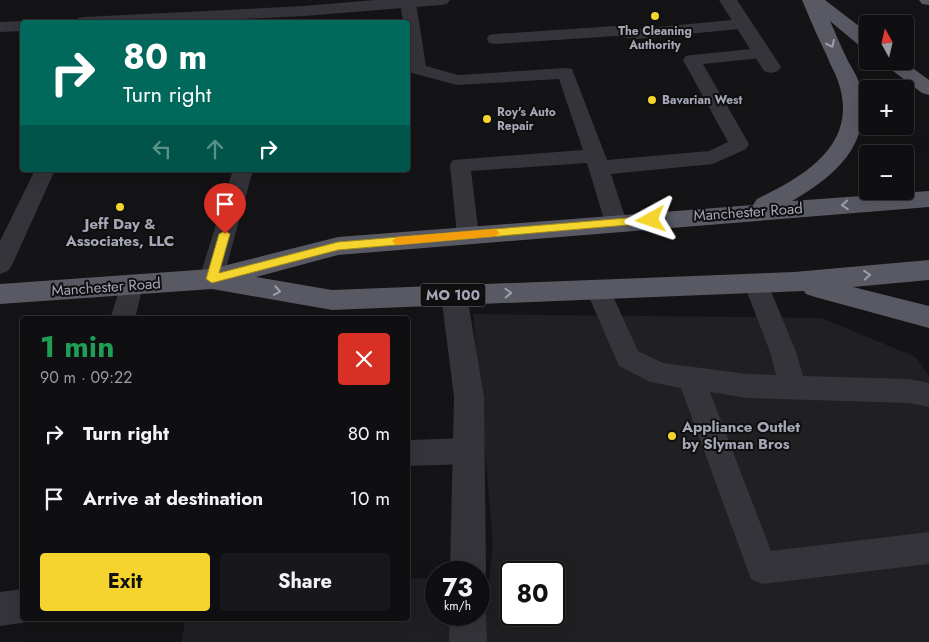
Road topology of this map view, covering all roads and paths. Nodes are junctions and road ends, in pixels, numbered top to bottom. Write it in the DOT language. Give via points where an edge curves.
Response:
graph roads {
  1 [pos="441,0"];
  2 [pos="728,0"];
  3 [pos="812,0"];
  4 [pos="408,3"];
  5 [pos="122,20"];
  6 [pos="743,24"];
  7 [pos="20,26"];
  8 [pos="0,27"];
  9 [pos="859,36"];
  10 [pos="495,39"];
  11 [pos="766,60"];
  12 [pos="903,70"];
  13 [pos="929,89"];
  14 [pos="597,162"];
  15 [pos="44,172"];
  16 [pos="243,172"];
  17 [pos="929,199"];
  18 [pos="750,212"];
  19 [pos="616,222"];
  20 [pos="468,235"];
  21 [pos="0,265"];
  22 [pos="929,270"];
  23 [pos="212,279"];
  24 [pos="794,282"];
  25 [pos="756,284"];
  26 [pos="130,285"];
  27 [pos="598,290"];
  28 [pos="0,294"];
  29 [pos="454,295"];
  30 [pos="123,316"];
  31 [pos="929,317"];
  32 [pos="691,379"];
  33 [pos="793,387"];
  34 [pos="929,395"];
  35 [pos="469,451"];
  36 [pos="410,453"];
  37 [pos="929,548"];
  38 [pos="468,561"];
  39 [pos="20,606"];
  40 [pos="0,609"];
  41 [pos="468,626"];
  42 [pos="468,642"];
  1 -- 4 [label="street"];
  2 -- 6 [label="street"];
  3 -- 9 [label="highway"];
  3 -- 18 [label="highway, one-way" via="849,82 854,107 851,130 840,151 823,171 799,189"];
  4 -- 5 [label="street"];
  4 -- 14 [label="lane" via="418,69 457,80 566,73"];
  6 -- 10 [label="lane" via="636,34 615,32"];
  6 -- 11 [label="street"];
  7 -- 8 [label="street"];
  11 -- 14 [label="lane" via="692,60 739,144 713,157"];
  12 -- 13 [label="highway"];
  14 -- 19 [label="lane"];
  14 -- 20 [label="lane" via="460,165"];
  15 -- 21 [label="lane"];
  16 -- 23 [label="lane"];
  17 -- 18 [label="highway, Manchester Road / MO 100, one-way"];
  18 -- 19 [label="highway, Manchester Road / MO 100"];
  19 -- 20 [label="highway, Manchester Road / MO 100"];
  20 -- 23 [label="highway, Manchester Road / MO 100" via="338,246"];
  24 -- 22 [label="highway, Manchester Road / MO 100, one-way"];
  23 -- 26 [label="highway, Manchester Road / MO 100"];
  23 -- 29 [label="highway, Manchester Road / MO 100, one-way" via="332,300"];
  24 -- 25 [label="highway, Manchester Road / MO 100"];
  24 -- 31 [label="highway"];
  25 -- 27 [label="highway, Manchester Road / MO 100"];
  25 -- 33 [label="lane"];
  26 -- 28 [label="highway, Manchester Road / MO 100"];
  26 -- 30 [label="lane"];
  29 -- 27 [label="highway, Manchester Road / MO 100, one-way"];
  27 -- 32 [label="lane" via="628,358 659,374"];
  29 -- 35 [label="street" via="469,397"];
  32 -- 33 [label="lane" via="746,386"];
  32 -- 37 [label="lane" via="762,568"];
  33 -- 34 [label="lane" via="909,391"];
  35 -- 36 [label="lane"];
  35 -- 38 [label="street"];
  39 -- 40 [label="lane"];
  41 -- 42 [label="street"];
}
